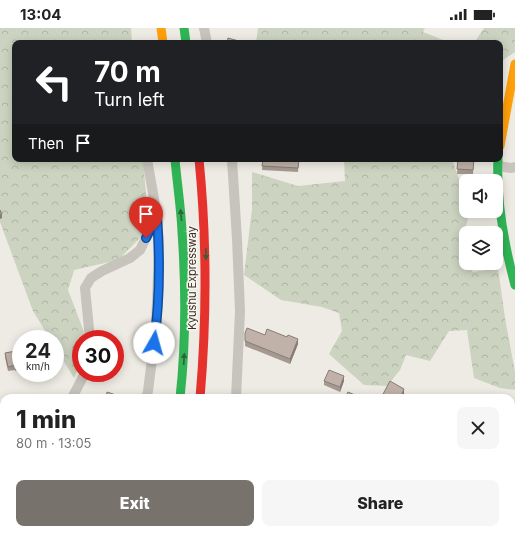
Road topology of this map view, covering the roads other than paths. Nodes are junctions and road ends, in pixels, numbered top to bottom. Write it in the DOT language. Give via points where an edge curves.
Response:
graph roads {
  1 [pos="161,28"];
  2 [pos="184,28"];
  3 [pos="204,28"];
  4 [pos="163,40"];
  5 [pos="186,40"];
  6 [pos="206,40"];
  7 [pos="515,64"];
  8 [pos="503,127"];
  9 [pos="148,162"];
  10 [pos="175,162"];
  11 [pos="199,162"];
  12 [pos="232,162"];
  13 [pos="498,162"];
  14 [pos="515,167"];
  15 [pos="157,216"];
  16 [pos="515,285"];
  17 [pos="89,330"];
  18 [pos="80,382"];
  19 [pos="74,394"];
  20 [pos="147,394"];
  21 [pos="180,394"];
  22 [pos="200,394"];
  23 [pos="236,394"];
  1 -- 4 [label="main road"];
  2 -- 5 [label="main road"];
  3 -- 6 [label="street"];
  7 -- 8 [label="main road"];
  9 -- 15 [label="street"];
  21 -- 10 [label="main road, Kyushu Expressway, one-way" via="186,307"];
  11 -- 22 [label="main road, Kyushu Expressway, one-way" via="206,239 205,322"];
  12 -- 23 [label="street" via="240,311"];
  13 -- 14 [label="street" via="511,168"];
  13 -- 16 [label="main road" via="498,198"];
  15 -- 17 [label="street" via="140,250 91,278 85,288"];
  15 -- 20 [label="street" via="159,245 156,328"];
  18 -- 19 [label="street"];
}
